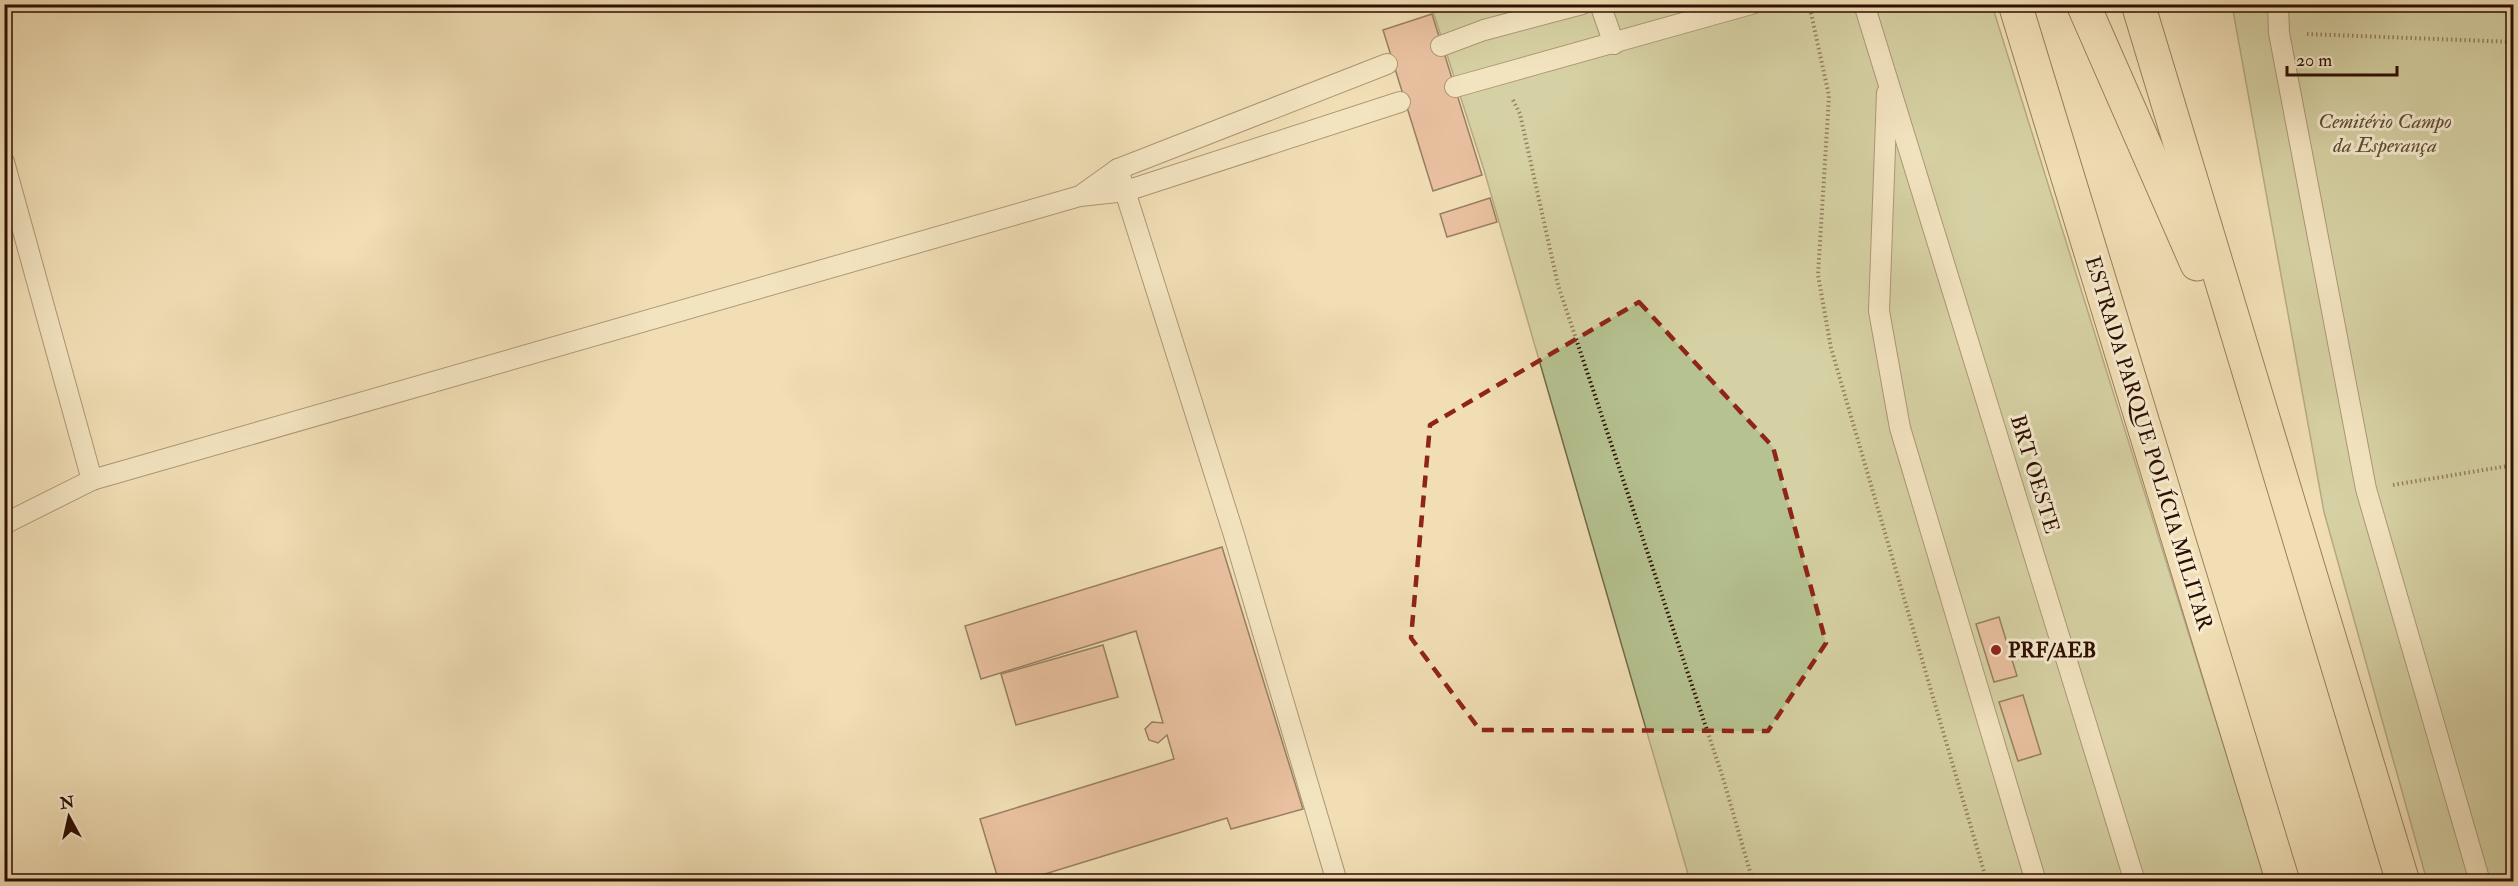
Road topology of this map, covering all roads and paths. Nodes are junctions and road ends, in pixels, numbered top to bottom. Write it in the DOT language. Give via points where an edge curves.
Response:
graph roads {
  1 [pos="1582,4"];
  2 [pos="1599,4"];
  3 [pos="1752,4"];
  4 [pos="1864,4"];
  5 [pos="2015,4"];
  6 [pos="2083,4"];
  7 [pos="2138,4"];
  8 [pos="2278,4"];
  9 [pos="2278,33"];
  10 [pos="2514,42"];
  11 [pos="1614,44"];
  12 [pos="1441,46"];
  13 [pos="1387,64"];
  14 [pos="1501,75"];
  15 [pos="1887,80"];
  16 [pos="1455,87"];
  17 [pos="1400,102"];
  18 [pos="4,162"];
  19 [pos="1118,169"];
  20 [pos="1126,191"];
  21 [pos="1080,196"];
  22 [pos="2254,394"];
  23 [pos="2514,465"];
  24 [pos="92,480"];
  25 [pos="2366,489"];
  26 [pos="4,524"];
  27 [pos="1337,882"];
  28 [pos="1753,882"];
  29 [pos="2036,882"];
  30 [pos="2135,882"];
  31 [pos="2283,882"];
  32 [pos="2403,882"];
  33 [pos="2480,882"];
  1 -- 12 [label="lane" via="1484,30"];
  2 -- 11 [label="lane"];
  3 -- 11 [label="lane"];
  4 -- 15 [label="lane, BRT OESTE"];
  5 -- 31 [label="main road, ESTRADA PARQUE POLÍCIA MILITAR"];
  6 -- 22 [label="main road"];
  7 -- 22 [label="main road"];
  8 -- 9 [label="lane"];
  9 -- 10 [label="path"];
  9 -- 25 [label="lane"];
  11 -- 14 [label="lane"];
  13 -- 19 [label="lane"];
  14 -- 16 [label="lane"];
  14 -- 28 [label="path" via="1520,114 1558,285 1723,778"];
  15 -- 29 [label="lane, BRT OESTE" via="1879,311 1894,393 1904,439"];
  15 -- 30 [label="lane, BRT OESTE"];
  17 -- 20 [label="lane"];
  18 -- 24 [label="lane"];
  19 -- 20 [label="lane"];
  19 -- 21 [label="lane"];
  20 -- 21 [label="lane"];
  20 -- 27 [label="lane"];
  21 -- 24 [label="lane"];
  22 -- 32 [label="main road"];
  23 -- 25 [label="path"];
  24 -- 26 [label="lane"];
  25 -- 33 [label="lane"];
}
